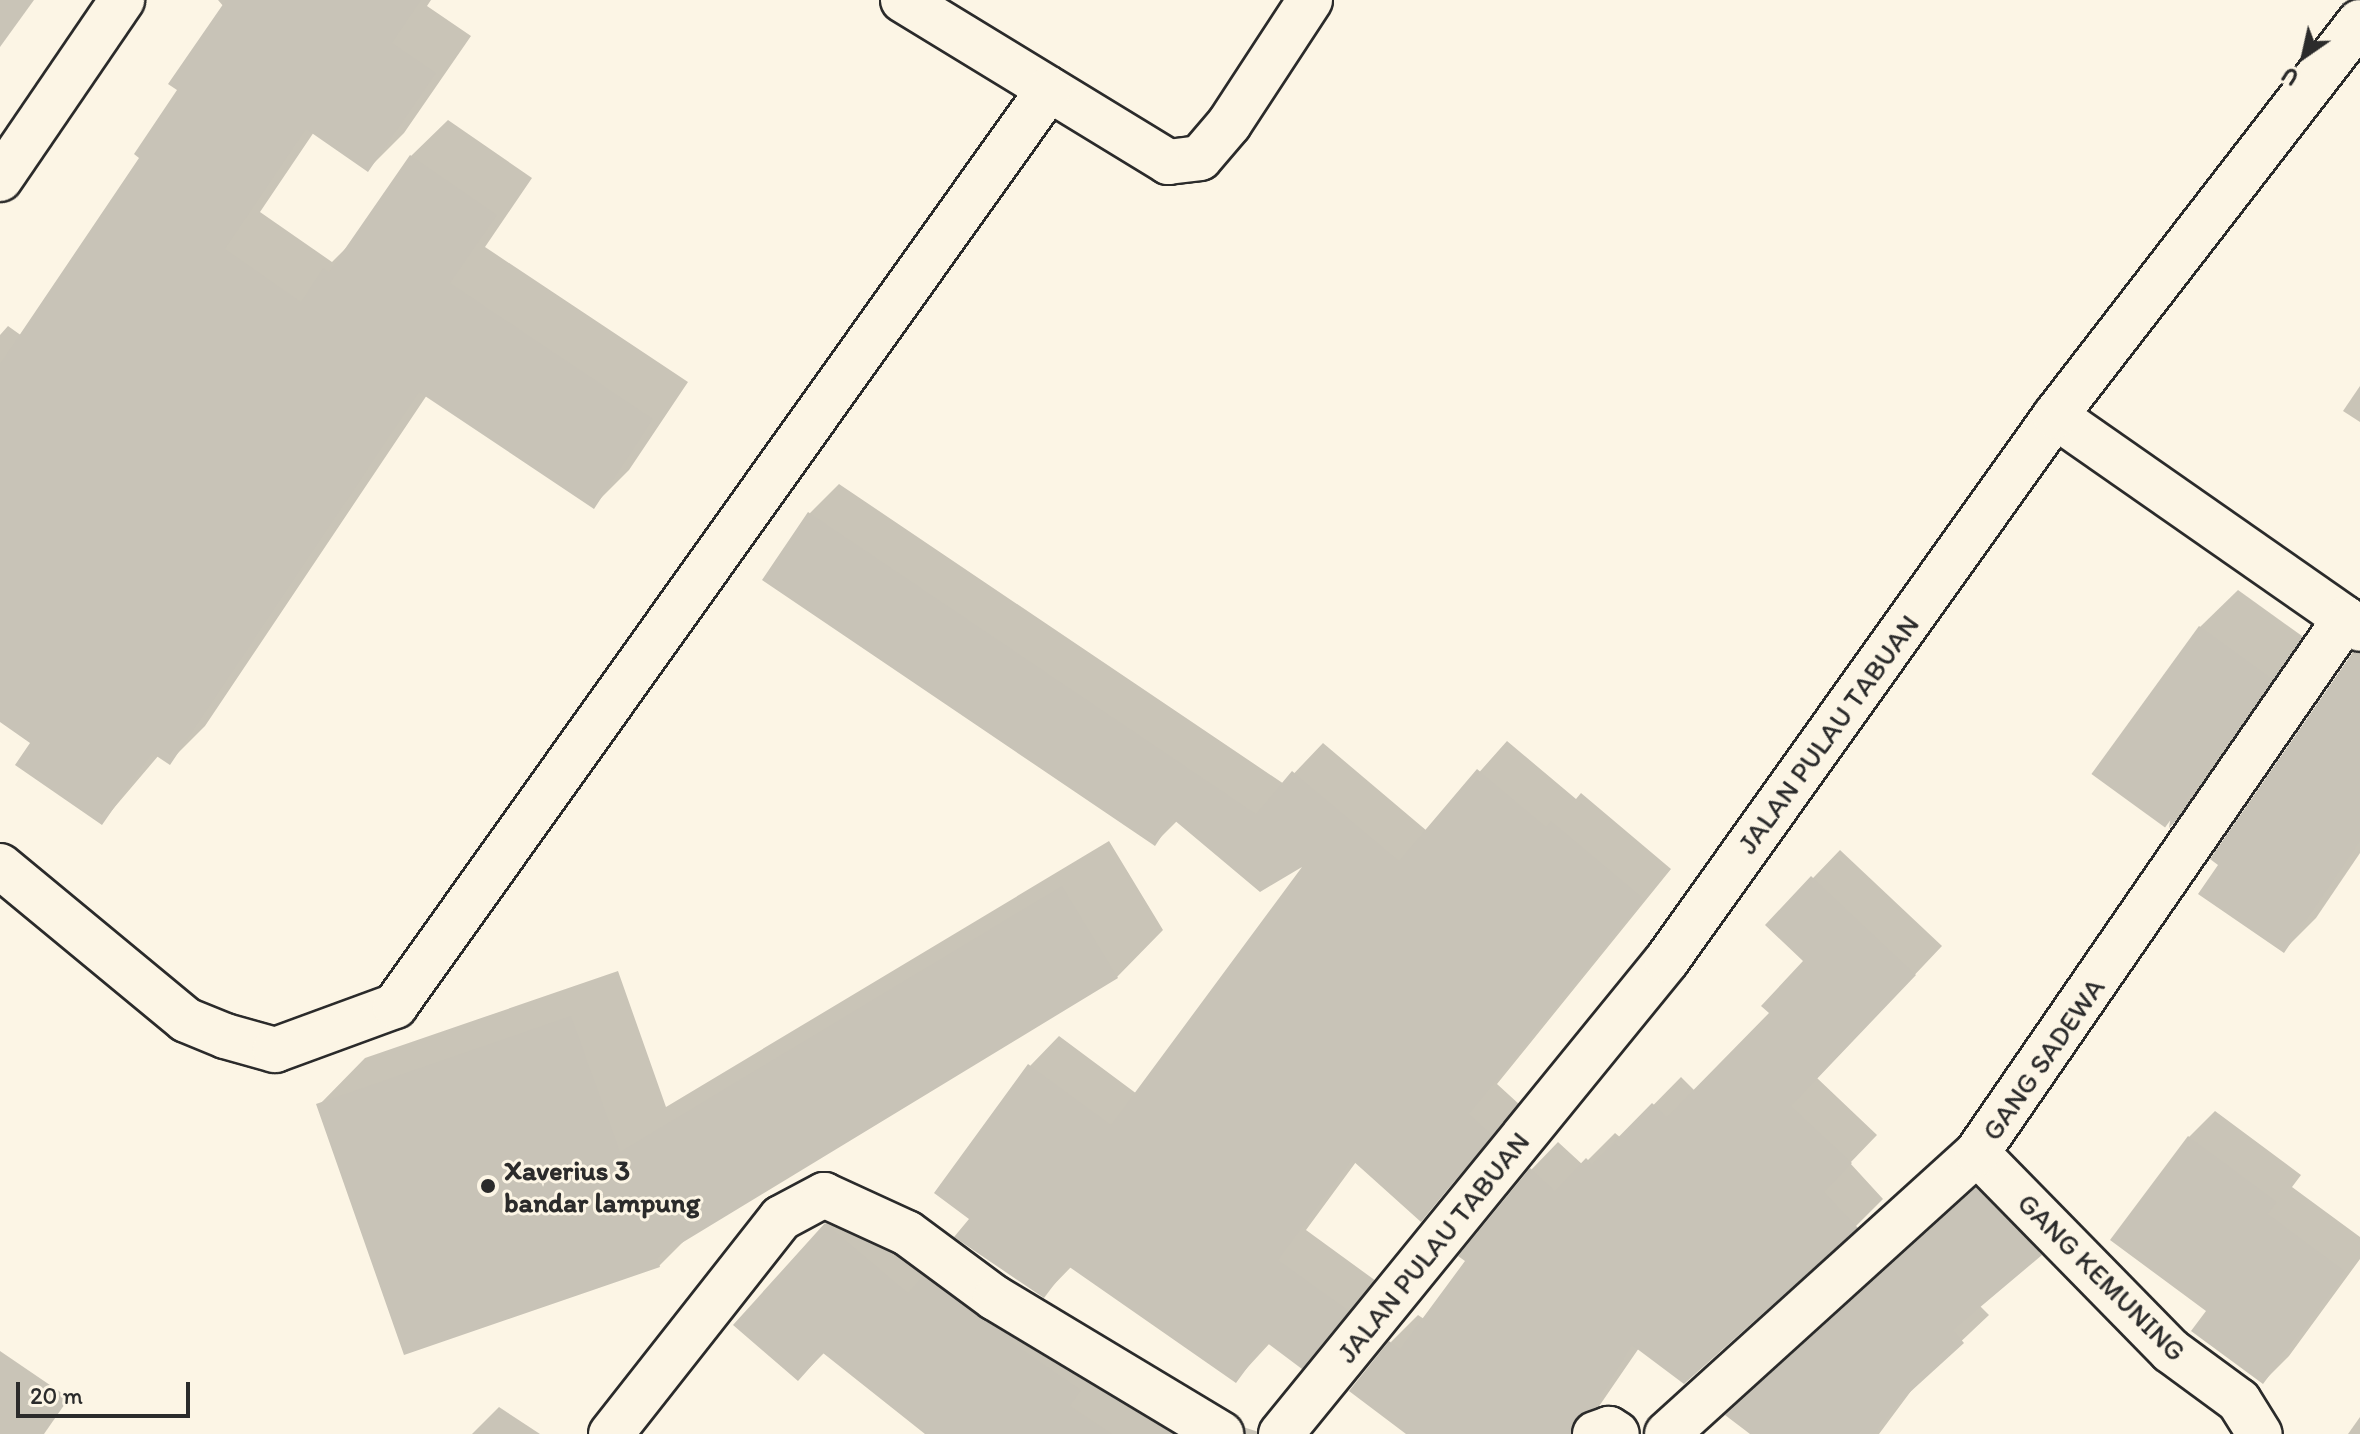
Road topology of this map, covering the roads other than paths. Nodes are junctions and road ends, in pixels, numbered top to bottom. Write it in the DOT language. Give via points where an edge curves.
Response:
graph roads {
  1 [pos="122,0"];
  2 [pos="903,0"];
  3 [pos="1310,0"];
  4 [pos="2360,22"];
  5 [pos="1049,89"];
  6 [pos="0,179"];
  7 [pos="2055,416"];
  8 [pos="2353,624"];
  9 [pos="0,866"];
  10 [pos="1977,1153"];
  11 [pos="611,1434"];
  12 [pos="1221,1434"];
  13 [pos="1281,1434"];
  14 [pos="1595,1434"];
  15 [pos="1617,1434"];
  16 [pos="1667,1434"];
  17 [pos="2260,1434"];
  1 -- 6 [label="street"];
  2 -- 5 [label="street"];
  3 -- 5 [label="street" via="1229,124 1200,158 1168,162"];
  4 -- 7 [label="street, JALAN PULAU TABUAN"];
  5 -- 9 [label="street" via="395,1006 275,1050 225,1036 186,1020"];
  7 -- 8 [label="street"];
  7 -- 13 [label="street, JALAN PULAU TABUAN" via="1667,960"];
  8 -- 10 [label="street, GANG SADEWA"];
  10 -- 16 [label="street, GANG SADEWA"];
  10 -- 17 [label="street, GANG KEMUNING" via="2171,1351 2239,1401"];
  11 -- 12 [label="street" via="781,1218 824,1195 865,1209 907,1233 995,1298"];
  14 -- 15 [label="street" via="1609,1429"];
}
